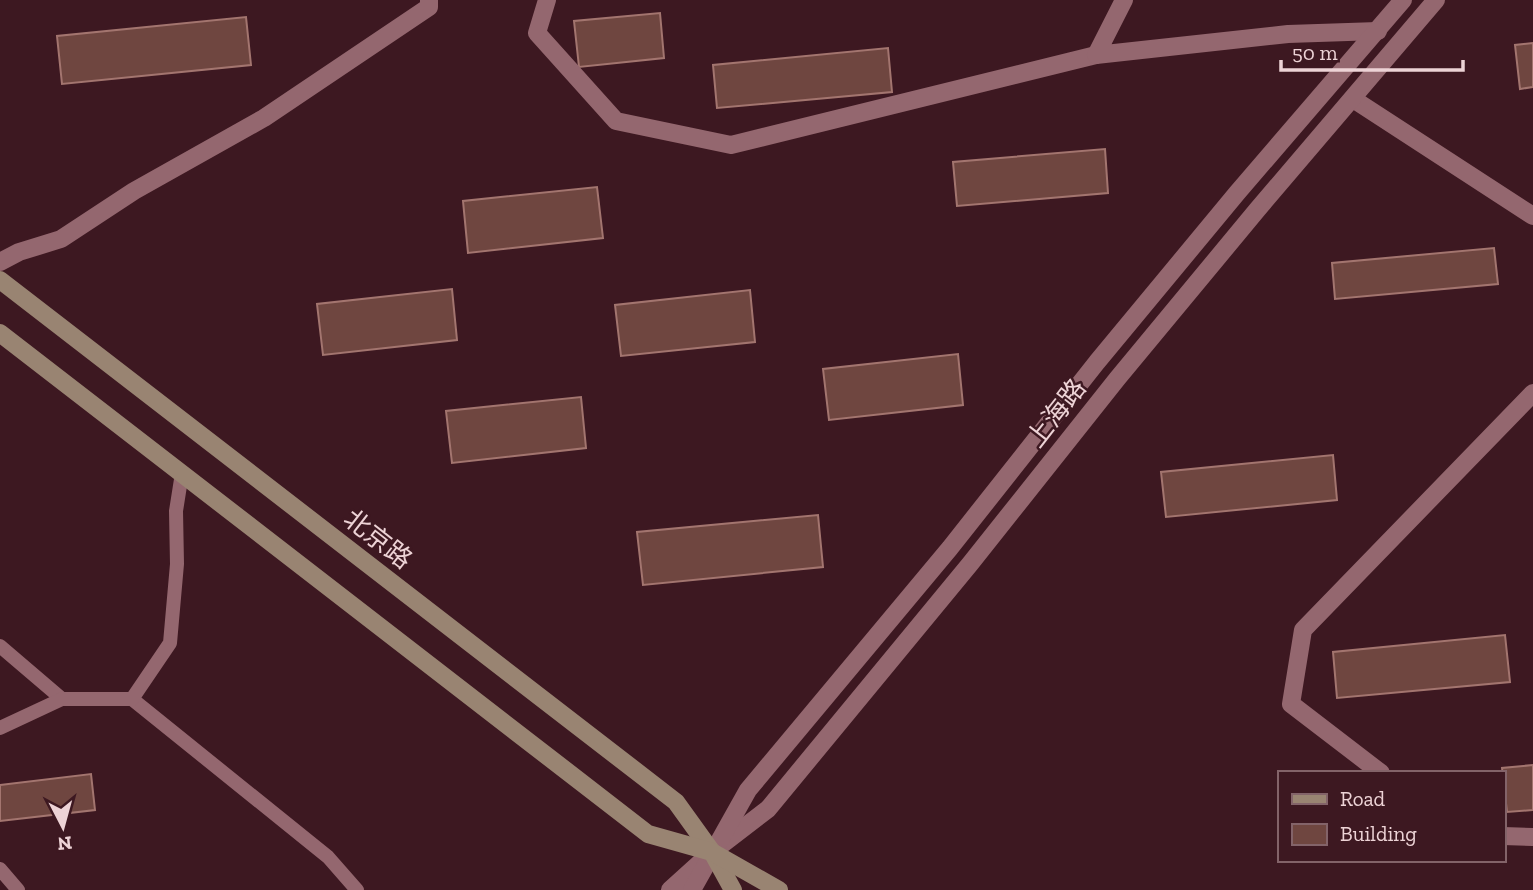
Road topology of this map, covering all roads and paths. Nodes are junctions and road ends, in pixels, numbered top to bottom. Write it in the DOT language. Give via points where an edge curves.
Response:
graph roads {
  1 [pos="429,0"];
  2 [pos="547,0"];
  3 [pos="1124,0"];
  4 [pos="1403,0"];
  5 [pos="1436,0"];
  6 [pos="1378,31"];
  7 [pos="1096,55"];
  8 [pos="1353,99"];
  9 [pos="1533,216"];
  10 [pos="0,262"];
  11 [pos="0,280"];
  12 [pos="0,333"];
  13 [pos="1533,393"];
  14 [pos="182,473"];
  15 [pos="0,646"];
  16 [pos="62,699"];
  17 [pos="132,699"];
  18 [pos="0,728"];
  19 [pos="1378,771"];
  20 [pos="1505,836"];
  21 [pos="1533,837"];
  22 [pos="712,852"];
  23 [pos="0,869"];
  24 [pos="18,890"];
  25 [pos="357,890"];
  26 [pos="670,890"];
  27 [pos="692,890"];
  28 [pos="733,890"];
  29 [pos="779,890"];
  1 -- 10 [label="street" via="429,7 264,118 134,191 61,239"];
  2 -- 7 [label="street" via="537,33 616,121 731,145"];
  3 -- 7 [label="street"];
  4 -- 6 [label="street, 上海路"];
  5 -- 8 [label="street, 上海路"];
  6 -- 7 [label="street" via="1288,34"];
  6 -- 22 [label="street, 上海路" via="1228,203 748,790"];
  8 -- 9 [label="street"];
  8 -- 22 [label="street, 上海路" via="1135,357 768,809"];
  11 -- 22 [label="main road, 北京路" via="676,802"];
  12 -- 14 [label="main road, 北京路"];
  13 -- 19 [label="street" via="1303,630 1291,704"];
  14 -- 17 [label="lane" via="170,643"];
  14 -- 22 [label="main road, 北京路" via="648,834"];
  15 -- 16 [label="lane"];
  16 -- 17 [label="lane"];
  16 -- 18 [label="lane"];
  17 -- 25 [label="lane" via="328,857"];
  20 -- 21 [label="street"];
  22 -- 26 [label="street, 上海路"];
  22 -- 27 [label="street, 上海路"];
  22 -- 28 [label="main road, 北京路"];
  22 -- 29 [label="main road, 北京路"];
  23 -- 24 [label="lane"];
}
